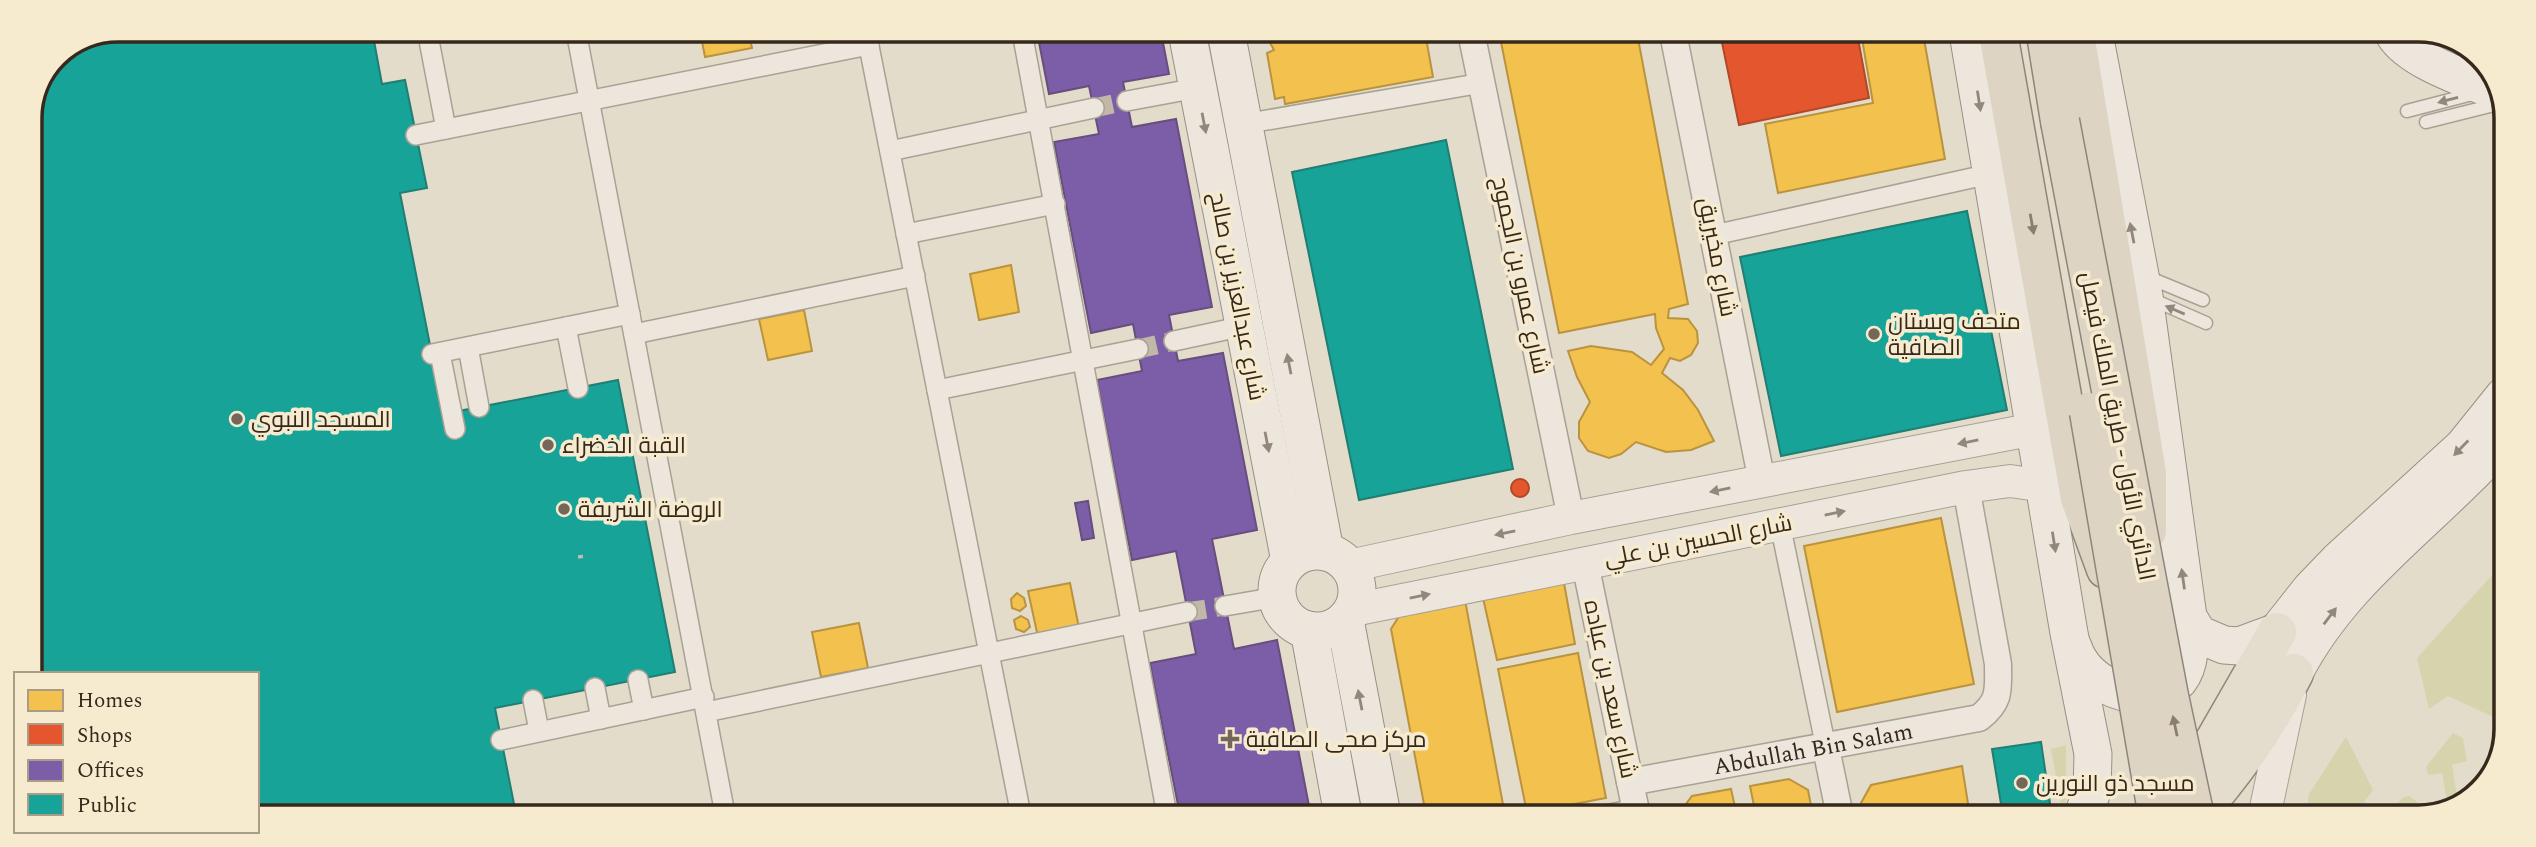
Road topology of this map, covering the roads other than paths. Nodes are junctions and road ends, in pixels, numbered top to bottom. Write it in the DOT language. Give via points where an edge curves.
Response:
graph roads {
  1 [pos="429,42"];
  2 [pos="578,42"];
  3 [pos="849,42"];
  4 [pos="868,42"];
  5 [pos="1024,42"];
  6 [pos="1188,42"];
  7 [pos="1228,42"];
  8 [pos="1473,42"];
  9 [pos="1675,42"];
  10 [pos="1971,42"];
  11 [pos="1998,42"];
  12 [pos="2026,42"];
  13 [pos="2047,42"];
  14 [pos="2076,42"];
  15 [pos="2096,42"];
  16 [pos="2400,42"];
  17 [pos="1482,83"];
  18 [pos="1198,88"];
  19 [pos="2489,91"];
  20 [pos="2491,96"];
  21 [pos="2491,97"];
  22 [pos="589,100"];
  23 [pos="1127,102"];
  24 [pos="1094,108"];
  25 [pos="2407,111"];
  26 [pos="1038,119"];
  27 [pos="2426,122"];
  28 [pos="1244,124"];
  29 [pos="446,129"];
  30 [pos="416,135"];
  31 [pos="890,150"];
  32 [pos="2005,165"];
  33 [pos="1055,204"];
  34 [pos="906,234"];
  35 [pos="1714,235"];
  36 [pos="915,276"];
  37 [pos="2142,285"];
  38 [pos="2203,300"];
  39 [pos="630,314"];
  40 [pos="2206,323"];
  41 [pos="1244,326"];
  42 [pos="566,327"];
  43 [pos="634,334"];
  44 [pos="1174,341"];
  45 [pos="468,347"];
  46 [pos="1138,349"];
  47 [pos="1084,360"];
  48 [pos="578,388"];
  49 [pos="937,390"];
  50 [pos="479,407"];
  51 [pos="2494,408"];
  52 [pos="455,429"];
  53 [pos="2035,429"];
  54 [pos="2494,451"];
  55 [pos="1762,482"];
  56 [pos="2045,486"];
  57 [pos="1966,487"];
  58 [pos="1572,518"];
  59 [pos="1780,524"];
  60 [pos="1337,559"];
  61 [pos="1290,561"];
  62 [pos="1585,563"];
  63 [pos="2146,575"];
  64 [pos="1277,597"];
  65 [pos="1225,606"];
  66 [pos="1188,612"];
  67 [pos="1349,615"];
  68 [pos="2124,617"];
  69 [pos="2188,617"];
  70 [pos="1132,623"];
  71 [pos="1309,630"];
  72 [pos="2277,632"];
  73 [pos="2069,633"];
  74 [pos="989,653"];
  75 [pos="2294,673"];
  76 [pos="638,680"];
  77 [pos="595,688"];
  78 [pos="533,700"];
  79 [pos="705,704"];
  80 [pos="644,710"];
  81 [pos="601,719"];
  82 [pos="539,731"];
  83 [pos="501,740"];
  84 [pos="1826,748"];
  85 [pos="1630,782"];
  86 [pos="723,805"];
  87 [pos="1019,805"];
  88 [pos="1165,805"];
  89 [pos="1341,805"];
  90 [pos="1380,805"];
  91 [pos="1635,805"];
  92 [pos="1838,805"];
  93 [pos="2087,805"];
  94 [pos="2156,805"];
  95 [pos="2156,805"];
  96 [pos="2193,805"];
  97 [pos="2206,805"];
  98 [pos="2266,805"];
  1 -- 29 [label="street"];
  2 -- 22 [label="street"];
  3 -- 22 [label="street"];
  4 -- 31 [label="street"];
  5 -- 26 [label="street"];
  6 -- 18 [label="main road, شارع عبدالعزيز بن صالح"];
  7 -- 28 [label="main road, شارع عبدالعزيز بن صالح"];
  8 -- 17 [label="street, شارع عمرو بن الجموح"];
  9 -- 35 [label="street, شارع مخيريق"];
  10 -- 32 [label="main road, one-way"];
  11 -- 32 [label="highway"];
  12 -- 68 [label="highway, الدائري الأول - طريق الملك فيصل, bridge"];
  13 -- 63 [label="highway, الدائري الأول - طريق الملك فيصل, bridge"];
  14 -- 63 [label="highway, bridge" via="2147,473"];
  37 -- 15 [label="main road, one-way"];
  16 -- 19 [label="main road" via="2431,63"];
  17 -- 28 [label="street"];
  17 -- 58 [label="street, شارع عمرو بن الجموح"];
  18 -- 23 [label="street"];
  18 -- 41 [label="main road, شارع عبدالعزيز بن صالح, one-way"];
  20 -- 25 [label="lane, one-way"];
  21 -- 27 [label="lane"];
  22 -- 29 [label="street"];
  22 -- 39 [label="street"];
  24 -- 26 [label="street"];
  26 -- 31 [label="street"];
  26 -- 33 [label="street"];
  60 -- 28 [label="main road, شارع عبدالعزيز بن صالح, one-way"];
  29 -- 30 [label="street"];
  31 -- 34 [label="street"];
  32 -- 35 [label="street"];
  32 -- 53 [label="main road"];
  32 -- 68 [label="highway, one-way, bridge" via="2080,498"];
  33 -- 34 [label="street"];
  33 -- 47 [label="street"];
  34 -- 36 [label="street"];
  35 -- 55 [label="street, شارع مخيريق"];
  36 -- 43 [label="street"];
  36 -- 49 [label="street"];
  37 -- 38 [label="lane"];
  40 -- 37 [label="lane, one-way"];
  69 -- 37 [label="main road, one-way"];
  39 -- 42 [label="street"];
  39 -- 43 [label="street"];
  41 -- 44 [label="street"];
  41 -- 61 [label="main road, شارع عبدالعزيز بن صالح, one-way"];
  42 -- 45 [label="street"];
  42 -- 48 [label="street"];
  43 -- 79 [label="street"];
  45 -- 50 [label="street"];
  45 -- 52 [label="street" via="436,354"];
  46 -- 47 [label="street"];
  47 -- 49 [label="street"];
  47 -- 70 [label="street"];
  49 -- 74 [label="street"];
  51 -- 72 [label="main road, one-way" via="2463,447 2338,561"];
  53 -- 55 [label="street, شارع الحسين بن علي, one-way"];
  53 -- 56 [label="main road"];
  75 -- 54 [label="main road, one-way" via="2309,643 2376,562"];
  55 -- 58 [label="street, شارع الحسين بن علي, one-way"];
  56 -- 57 [label="street, شارع الحسين بن علي" via="2010,481"];
  56 -- 73 [label="main road, one-way"];
  59 -- 57 [label="street, شارع الحسين بن علي, one-way"];
  57 -- 84 [label="street, Abdullah Bin Salam" via="1998,664 1998,692 1992,708 1979,718"];
  58 -- 60 [label="street, شارع الحسين بن علي, one-way"];
  59 -- 62 [label="street, شارع الحسين بن علي"];
  59 -- 84 [label="street"];
  60 -- 61 [label="main road" via="1313,551"];
  60 -- 67 [label="main road, شارع عبدالعزيز بن صالح" via="1357,583"];
  61 -- 64 [label="main road" via="1282,571"];
  67 -- 62 [label="street, شارع الحسين بن علي, one-way"];
  62 -- 85 [label="street, شارع سعد بن عباده"];
  96 -- 63 [label="highway, الدائري الأول - طريق الملك فيصل, one-way, bridge"];
  64 -- 65 [label="street"];
  64 -- 71 [label="main road" via="1288,618"];
  66 -- 70 [label="street"];
  67 -- 71 [label="main road" via="1334,627"];
  90 -- 67 [label="main road, شارع عبدالعزيز بن صالح, one-way"];
  68 -- 94 [label="highway, الدائري الأول - طريق الملك فيصل, bridge"];
  69 -- 72 [label="main road" via="2198,634 2224,645 2239,646"];
  69 -- 73 [label="main road" via="2189,657 2184,672 2168,688 2147,694 2125,693 2105,685 2082,663"];
  70 -- 74 [label="street"];
  70 -- 88 [label="street"];
  71 -- 89 [label="main road"];
  72 -- 95 [label="main road" via="2215,740"];
  73 -- 93 [label="main road" via="2093,754 2092,792"];
  74 -- 79 [label="street"];
  74 -- 87 [label="street"];
  75 -- 97 [label="main road" via="2276,709"];
  75 -- 98 [label="street"];
  76 -- 80 [label="street"];
  77 -- 81 [label="street"];
  78 -- 82 [label="street"];
  79 -- 80 [label="street"];
  79 -- 86 [label="street"];
  80 -- 81 [label="street"];
  81 -- 82 [label="street"];
  82 -- 83 [label="street"];
  84 -- 85 [label="street, Abdullah Bin Salam"];
  84 -- 92 [label="street"];
  85 -- 91 [label="street, شارع سعد بن عباده"];
}
